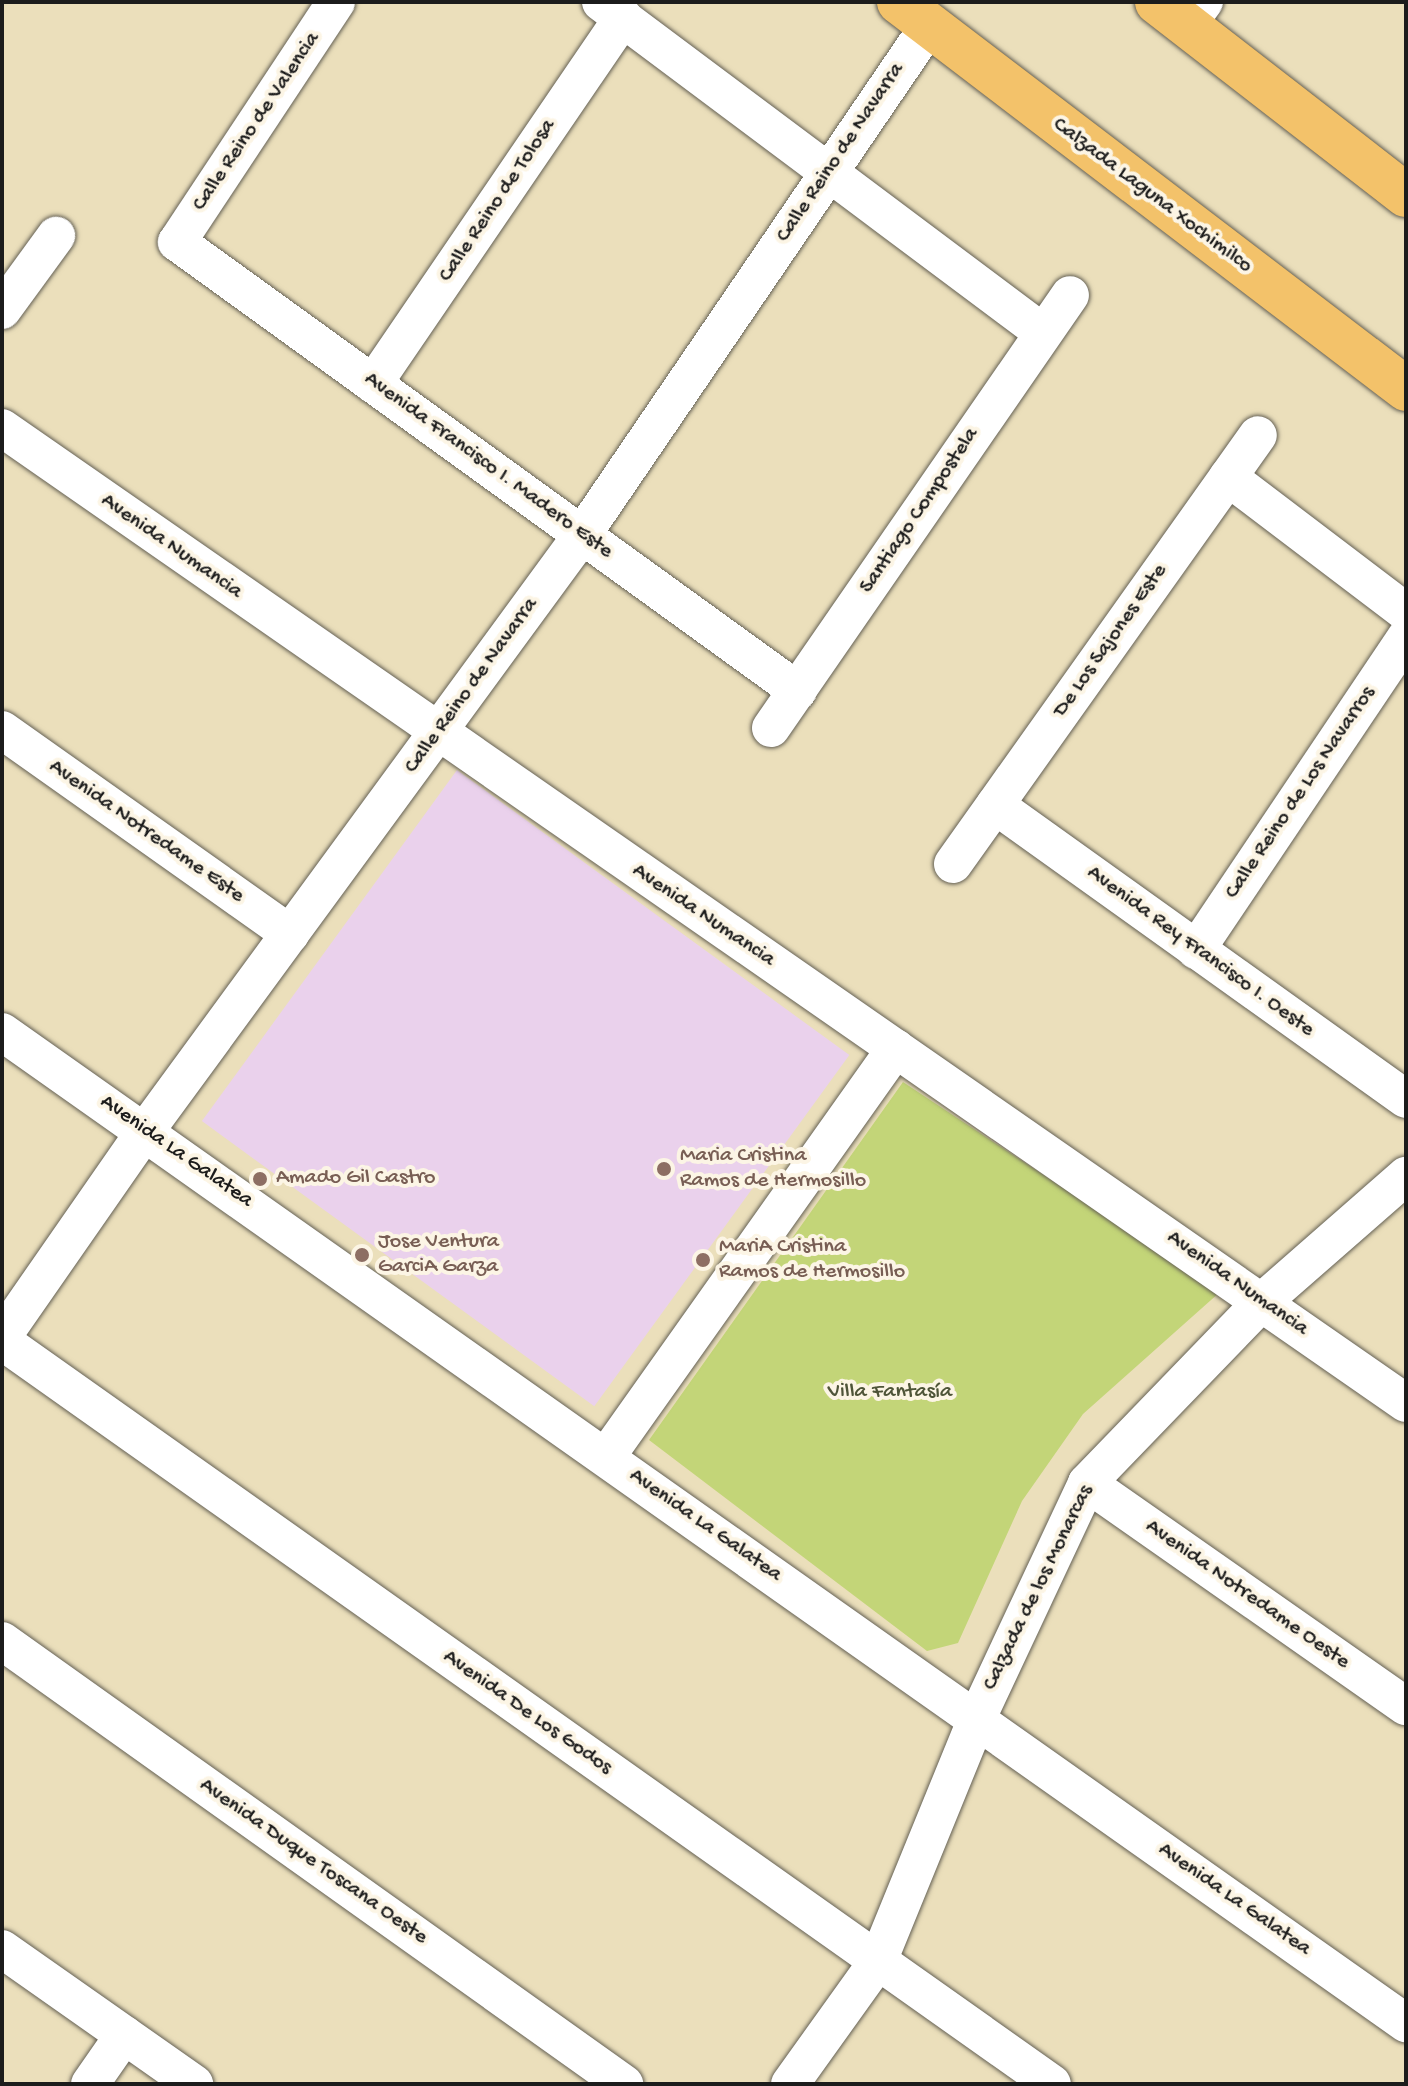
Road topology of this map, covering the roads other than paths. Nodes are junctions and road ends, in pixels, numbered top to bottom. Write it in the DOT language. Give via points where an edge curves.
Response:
graph roads {
  1 [pos="336,2"];
  2 [pos="612,10"];
  3 [pos="1183,10"];
  4 [pos="914,14"];
  5 [pos="829,170"];
  6 [pos="1406,195"];
  7 [pos="56,236"];
  8 [pos="177,242"];
  9 [pos="1070,295"];
  10 [pos="2,310"];
  11 [pos="1042,332"];
  12 [pos="373,384"];
  13 [pos="1406,389"];
  14 [pos="2,428"];
  15 [pos="1258,435"];
  16 [pos="1228,477"];
  17 [pos="582,535"];
  18 [pos="1406,612"];
  19 [pos="1406,637"];
  20 [pos="798,691"];
  21 [pos="771,728"];
  22 [pos="2,730"];
  23 [pos="436,733"];
  24 [pos="995,805"];
  25 [pos="953,864"];
  26 [pos="290,934"];
  27 [pos="1196,950"];
  28 [pos="2,1032"];
  29 [pos="896,1048"];
  30 [pos="1406,1099"];
  31 [pos="146,1130"];
  32 [pos="1406,1176"];
  33 [pos="1263,1301"];
  34 [pos="2,1339"];
  35 [pos="1406,1403"];
  36 [pos="606,1457"];
  37 [pos="1087,1483"];
  38 [pos="2,1641"];
  39 [pos="1406,1706"];
  40 [pos="977,1718"];
  41 [pos="2,1949"];
  42 [pos="878,1961"];
  43 [pos="1406,2023"];
  44 [pos="124,2035"];
  45 [pos="90,2084"];
  46 [pos="194,2084"];
  47 [pos="624,2084"];
  48 [pos="790,2084"];
  49 [pos="1052,2084"];
  1 -- 8 [label="street, Calle Reino de Valencia"];
  2 -- 5 [label="street"];
  2 -- 12 [label="street, Calle Reino de Tolosa"];
  3 -- 6 [label="main road"];
  4 -- 5 [label="street, Calle Reino de Navarra"];
  4 -- 13 [label="main road, Calzada Laguna Xochimilco"];
  5 -- 11 [label="street"];
  5 -- 17 [label="street, Calle Reino de Navarra"];
  7 -- 10 [label="street"];
  8 -- 12 [label="street, Avenida Francisco I. Madero Este"];
  9 -- 11 [label="street, Santiago Compostela"];
  11 -- 20 [label="street, Santiago Compostela"];
  12 -- 17 [label="street, Avenida Francisco I. Madero Este"];
  14 -- 23 [label="street, Avenida Numancia"];
  15 -- 16 [label="street, De Los Sajones Este"];
  16 -- 18 [label="street"];
  16 -- 24 [label="street, De Los Sajones Este"];
  17 -- 20 [label="street, Avenida Francisco I. Madero Este"];
  17 -- 23 [label="street, Calle Reino de Navarra"];
  19 -- 27 [label="street, Calle Reino de Los Navarros"];
  20 -- 21 [label="street, Santiago Compostela"];
  22 -- 26 [label="street, Avenida Notredame Este"];
  23 -- 26 [label="street, Calle Reino de Navarra"];
  23 -- 29 [label="street, Avenida Numancia"];
  24 -- 25 [label="street, De Los Sajones Este"];
  24 -- 27 [label="street, Avenida Rey Francisco I. Oeste"];
  26 -- 31 [label="street, Calle Reino de Navarra"];
  27 -- 30 [label="street, Avenida Rey Francisco I. Oeste"];
  28 -- 31 [label="street, Avenida La Galatea"];
  29 -- 33 [label="street, Avenida Numancia"];
  29 -- 36 [label="street"];
  31 -- 34 [label="street, Calle Reino de Navarra"];
  31 -- 36 [label="street, Avenida La Galatea"];
  32 -- 33 [label="street, Calzada de los Monarcas"];
  33 -- 35 [label="street, Avenida Numancia"];
  33 -- 37 [label="street, Calzada de los Monarcas"];
  34 -- 42 [label="street, Avenida De Los Godos"];
  36 -- 40 [label="street, Avenida La Galatea"];
  37 -- 39 [label="street, Avenida Notredame Oeste"];
  37 -- 40 [label="street, Calzada de los Monarcas"];
  38 -- 47 [label="street, Avenida Duque Toscana Oeste"];
  40 -- 42 [label="street, Calzada de los Monarcas"];
  40 -- 43 [label="street, Avenida La Galatea"];
  41 -- 44 [label="street"];
  42 -- 48 [label="street, Calzada de los Monarcas"];
  42 -- 49 [label="street, Avenida De Los Godos"];
  44 -- 45 [label="street"];
  44 -- 46 [label="street"];
}
